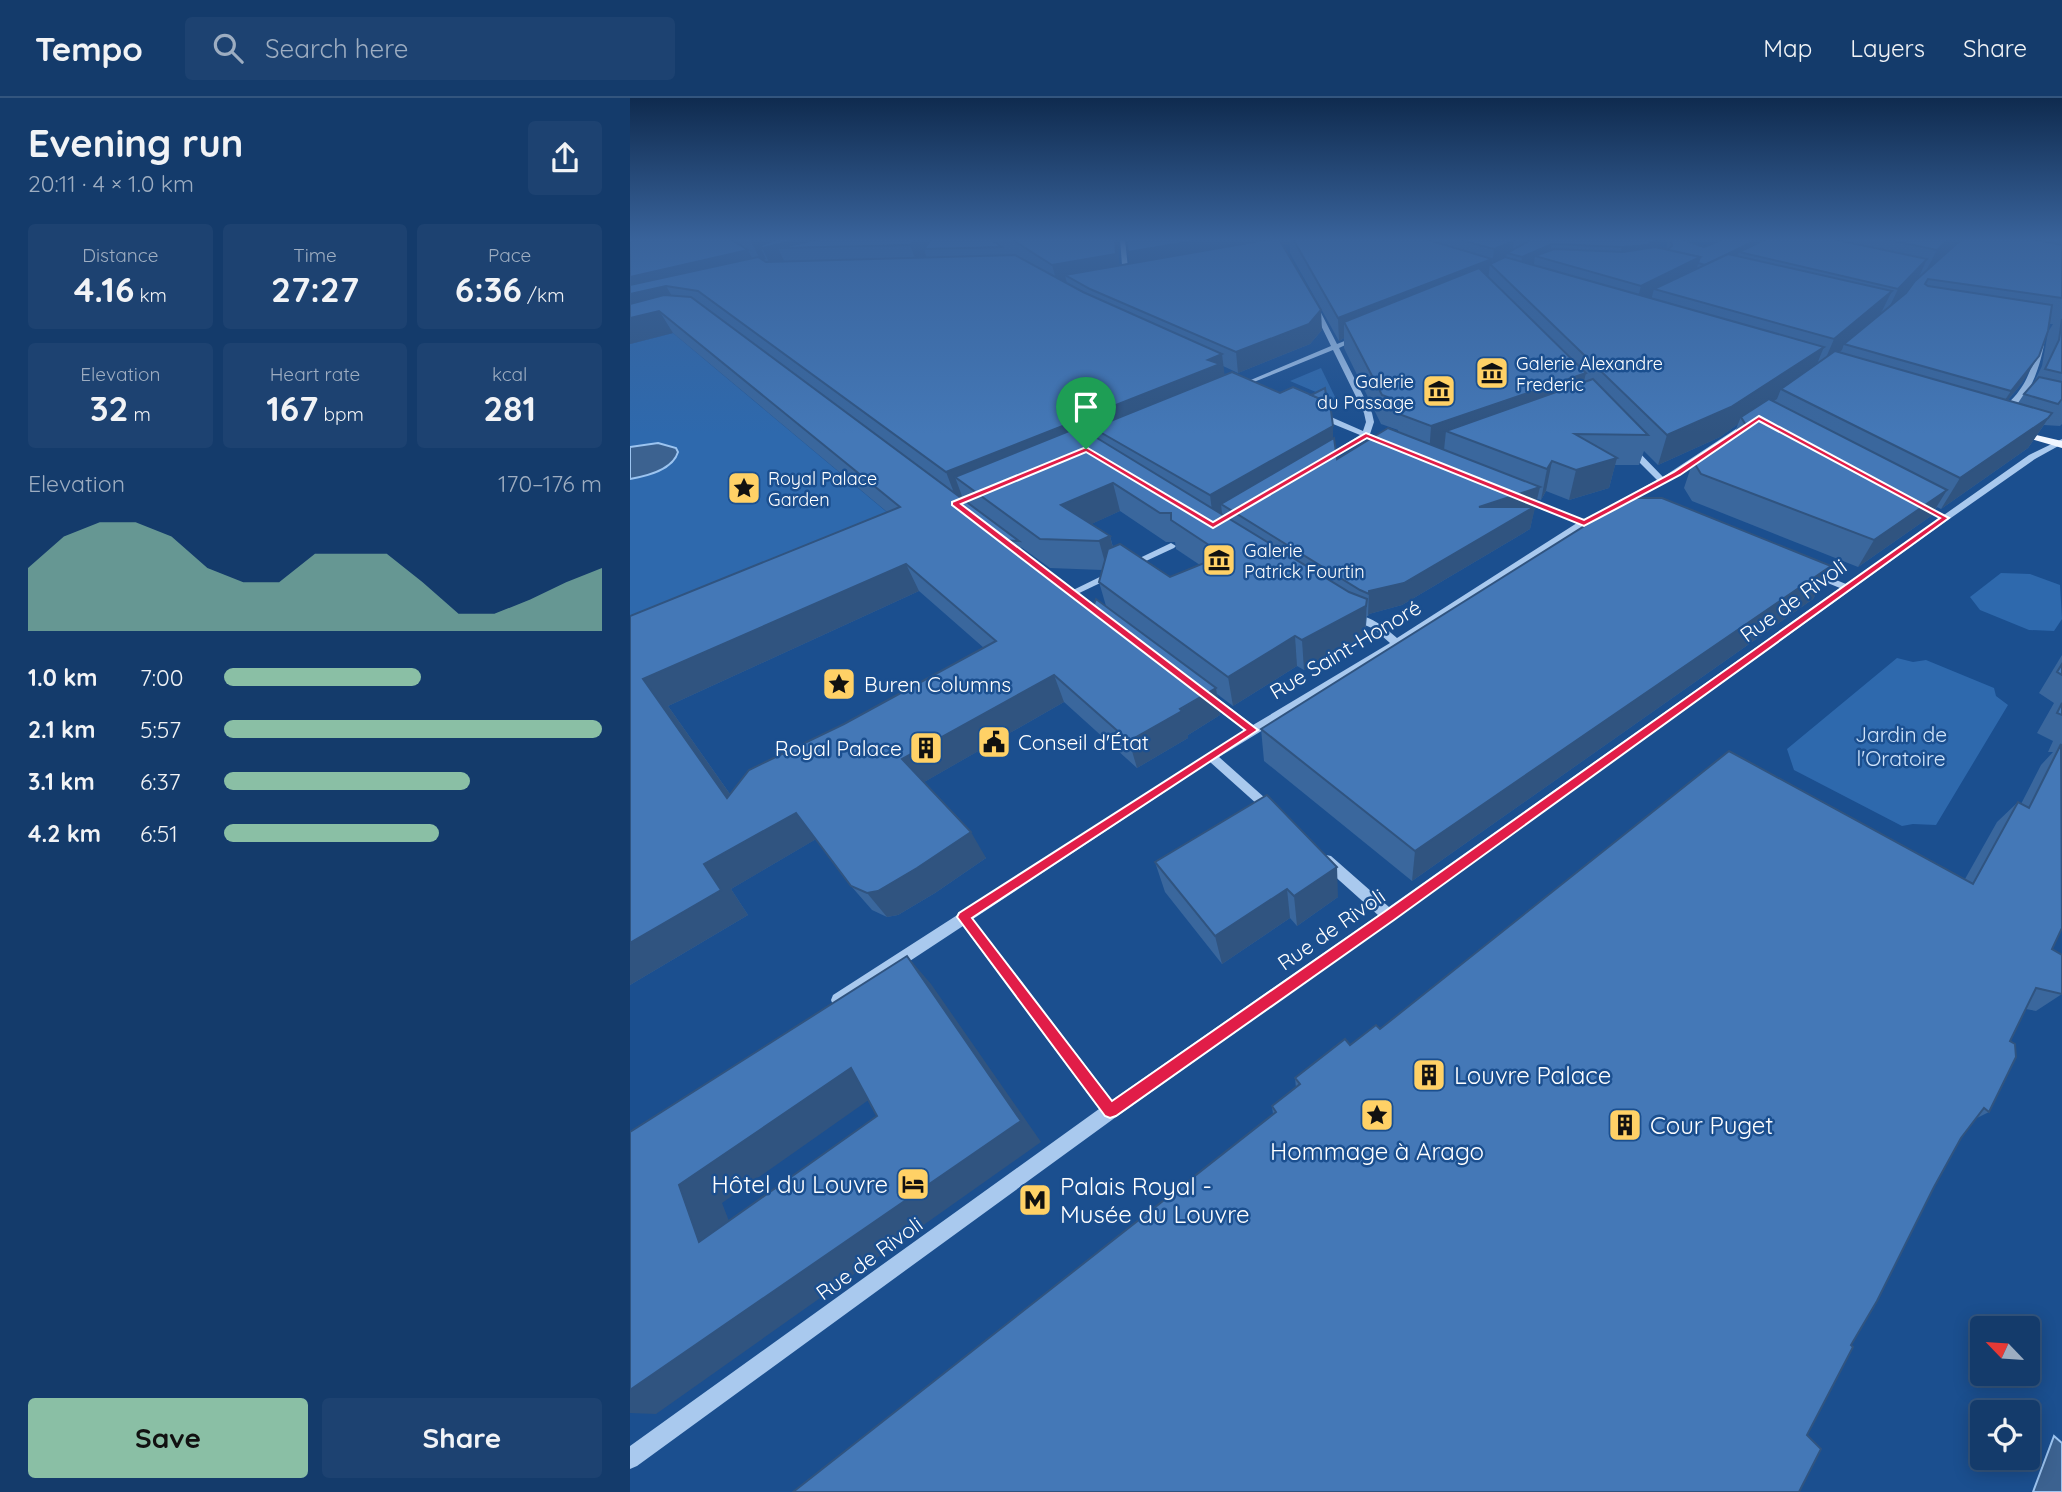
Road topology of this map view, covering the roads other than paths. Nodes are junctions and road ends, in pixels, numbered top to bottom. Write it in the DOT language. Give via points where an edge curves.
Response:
graph roads {
  1 [pos="1312,304"];
  2 [pos="2043,326"];
  3 [pos="1370,333"];
  4 [pos="1336,346"];
  5 [pos="1238,379"];
  6 [pos="1247,383"];
  7 [pos="1229,390"];
  8 [pos="1262,390"];
  9 [pos="2019,398"];
  10 [pos="2029,401"];
  11 [pos="1313,412"];
  12 [pos="2002,415"];
  13 [pos="1759,418"];
  14 [pos="2006,428"];
  15 [pos="1366,435"];
  16 [pos="1622,440"];
  17 [pos="2060,443"];
  18 [pos="1391,445"];
  19 [pos="1316,465"];
  20 [pos="1661,480"];
  21 [pos="1507,492"];
  22 [pos="1584,523"];
  23 [pos="1171,546"];
  24 [pos="1798,567"];
  25 [pos="1848,588"];
  26 [pos="1070,594"];
  27 [pos="1343,609"];
  28 [pos="1397,643"];
  29 [pos="1199,691"];
  30 [pos="1252,730"];
  31 [pos="1211,756"];
  32 [pos="1282,820"];
  33 [pos="1320,854"];
  34 [pos="1389,916"];
  35 [pos="964,917"];
  36 [pos="823,1010"];
  37 [pos="1110,1111"];
  38 [pos="630,1459"];
  1 -- 4 [label="street"];
  2 -- 9 [label="street" via="2040,362"];
  3 -- 4 [label="street"];
  4 -- 6 [label="street"];
  4 -- 15 [label="street" via="1368,413"];
  5 -- 6 [label="street"];
  6 -- 7 [label="street"];
  6 -- 8 [label="street"];
  9 -- 10 [label="street"];
  9 -- 12 [label="street"];
  11 -- 15 [label="street"];
  13 -- 20 [label="street, Rue Saint-Honoré"];
  14 -- 17 [label="main road"];
  15 -- 18 [label="street"];
  15 -- 19 [label="street"];
  16 -- 20 [label="street"];
  17 -- 25 [label="street, Rue de Rivoli" via="1941,516"];
  20 -- 22 [label="street, Rue Saint-Honoré" via="1638,501"];
  21 -- 22 [label="street"];
  22 -- 28 [label="street, Rue Saint-Honoré"];
  23 -- 26 [label="street"];
  24 -- 25 [label="street"];
  25 -- 34 [label="street, Rue de Rivoli"];
  27 -- 28 [label="street"];
  28 -- 30 [label="street, Rue Saint-Honoré"];
  29 -- 30 [label="street"];
  30 -- 31 [label="street, Rue Saint-Honoré"];
  31 -- 32 [label="street"];
  31 -- 35 [label="street, Rue Saint-Honoré"];
  33 -- 34 [label="street"];
  34 -- 37 [label="street, Rue de Rivoli"];
  35 -- 36 [label="street, Rue Saint-Honoré"];
  35 -- 37 [label="street"];
  37 -- 38 [label="street, Rue de Rivoli"];
}
